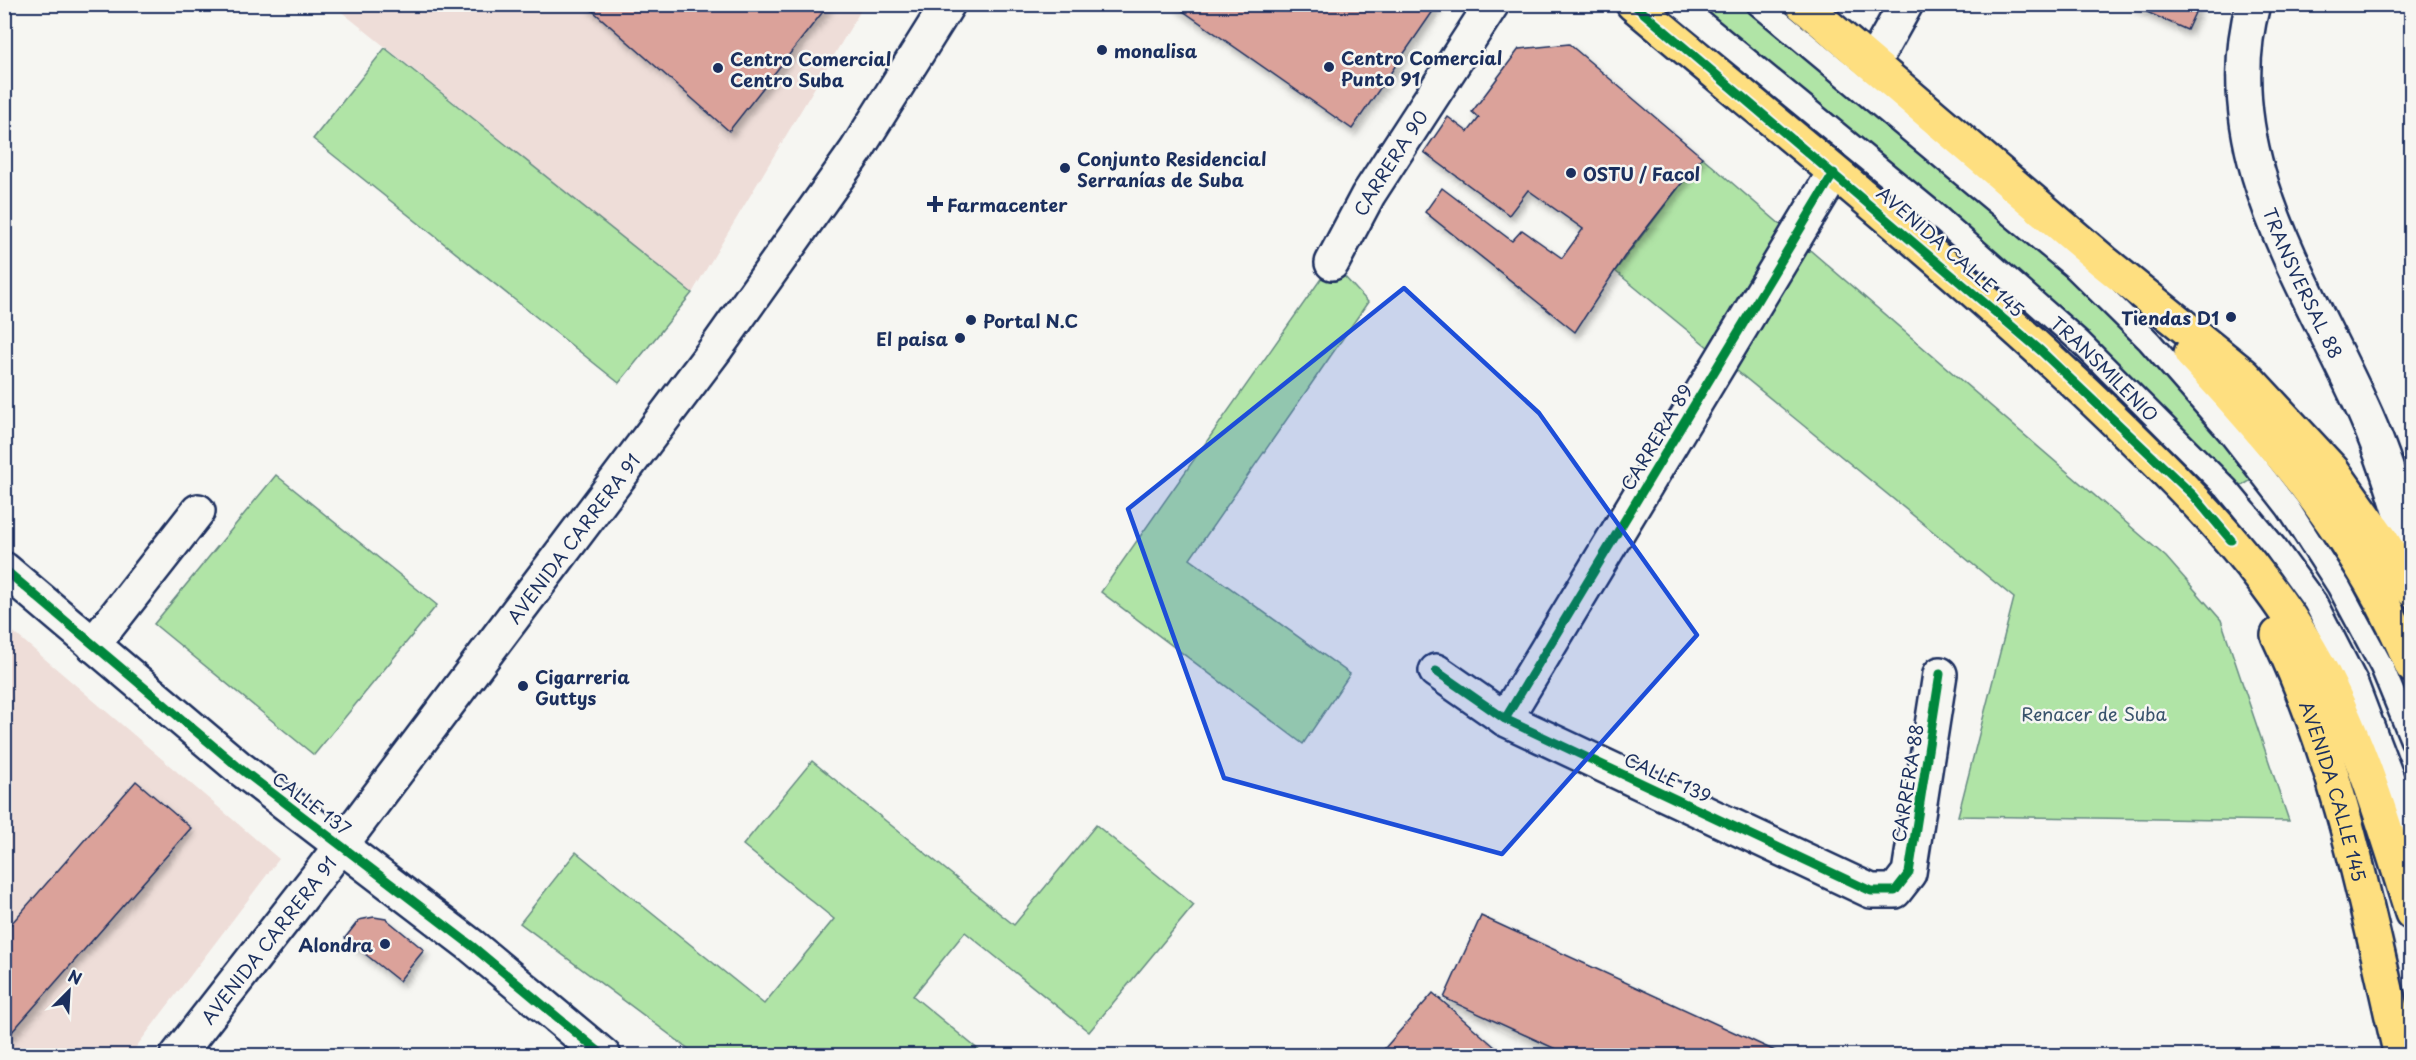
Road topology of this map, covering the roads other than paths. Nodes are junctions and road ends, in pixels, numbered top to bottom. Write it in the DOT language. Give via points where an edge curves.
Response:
graph roads {
  1 [pos="948,4"];
  2 [pos="1492,4"];
  3 [pos="1633,4"];
  4 [pos="1678,4"];
  5 [pos="1758,4"];
  6 [pos="1802,4"];
  7 [pos="1906,4"];
  8 [pos="2253,4"];
  9 [pos="1873,63"];
  10 [pos="1834,173"];
  11 [pos="2104,262"];
  12 [pos="1332,263"];
  13 [pos="198,511"];
  14 [pos="2231,540"];
  15 [pos="2410,540"];
  16 [pos="4,569"];
  17 [pos="2412,590"];
  18 [pos="93,645"];
  19 [pos="2412,666"];
  20 [pos="1436,671"];
  21 [pos="1940,674"];
  22 [pos="1505,718"];
  23 [pos="2412,740"];
  24 [pos="2412,829"];
  25 [pos="341,846"];
  26 [pos="1895,891"];
  27 [pos="2412,913"];
  28 [pos="177,1056"];
  29 [pos="604,1056"];
  30 [pos="2401,1056"];
  1 -- 25 [label="street, AVENIDA CARRERA 91" via="856,151 787,251"];
  2 -- 12 [label="street, CARRERA 90" via="1368,195"];
  3 -- 10 [label="main road, AVENIDA CALLE 145"];
  4 -- 24 [label="lane, TRANSMILENIO" via="1931,211 2079,342 2226,488 2315,602 2356,682"];
  5 -- 23 [label="lane" via="2075,268 2149,341 2227,430 2288,508 2345,597 2382,667"];
  6 -- 9 [label="main road"];
  7 -- 9 [label="street"];
  8 -- 15 [label="street, TRANSVERSAL 88" via="2242,68 2245,107 2263,188 2285,250 2366,415"];
  9 -- 11 [label="main road"];
  10 -- 14 [label="main road, AVENIDA CALLE 145" via="2041,351 2193,495"];
  10 -- 22 [label="street, CARRERA 89"];
  11 -- 17 [label="main road" via="2244,375 2292,424 2333,471"];
  11 -- 19 [label="main road" via="2252,418 2300,477 2370,582"];
  13 -- 18 [label="street"];
  14 -- 27 [label="main road, AVENIDA CALLE 145" via="2285,612 2330,689 2382,816"];
  14 -- 30 [label="main road, AVENIDA CALLE 145" via="2295,670 2313,720 2362,887"];
  16 -- 18 [label="street, CALLE 137"];
  18 -- 25 [label="street, CALLE 137" via="237,766"];
  20 -- 22 [label="street, CALLE 139"];
  21 -- 26 [label="street, CARRERA 88" via="1909,873"];
  22 -- 26 [label="street, CALLE 139" via="1871,891"];
  25 -- 28 [label="street, AVENIDA CARRERA 91"];
  25 -- 29 [label="street, CALLE 137" via="472,946"];
}
